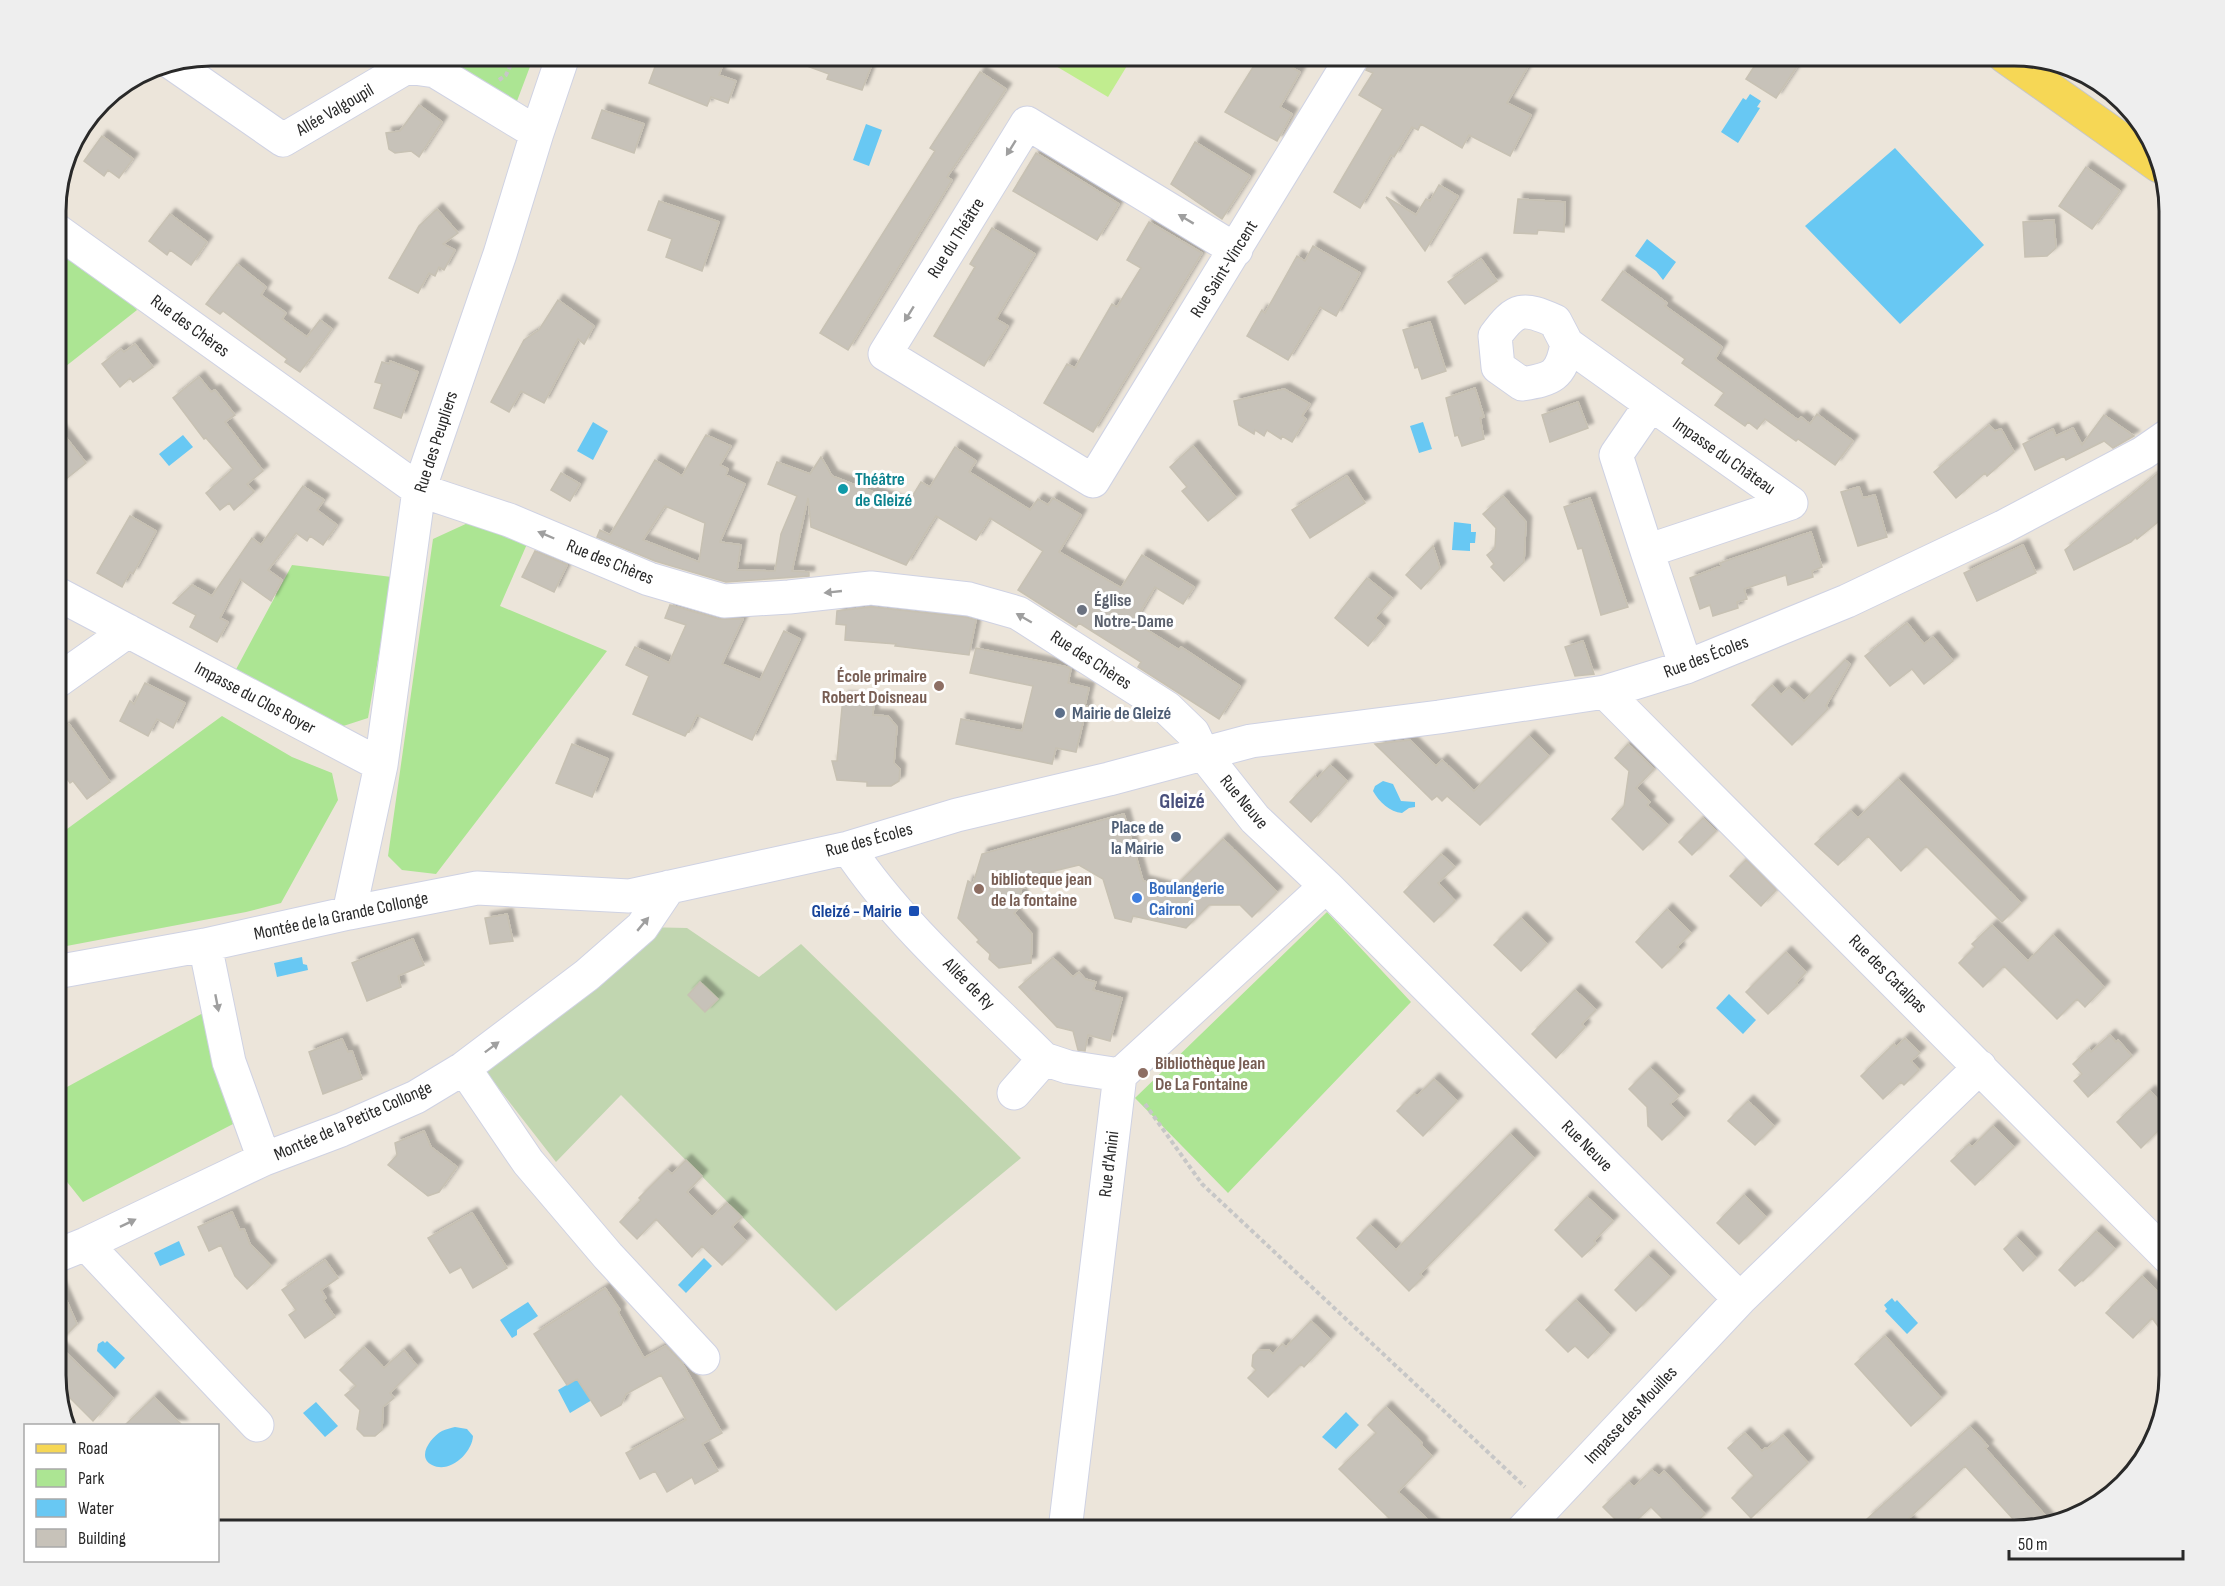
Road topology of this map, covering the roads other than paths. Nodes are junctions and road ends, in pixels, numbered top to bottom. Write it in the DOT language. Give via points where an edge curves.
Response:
graph roads {
  1 [pos="560,66"];
  2 [pos="1347,66"];
  3 [pos="2018,66"];
  4 [pos="181,69"];
  5 [pos="537,133"];
  6 [pos="2148,159"];
  7 [pos="66,237"];
  8 [pos="1236,250"];
  9 [pos="1567,344"];
  10 [pos="1651,404"];
  11 [pos="2159,442"];
  12 [pos="1093,481"];
  13 [pos="419,490"];
  14 [pos="1647,551"];
  15 [pos="66,598"];
  16 [pos="128,631"];
  17 [pos="1686,667"];
  18 [pos="66,675"];
  19 [pos="1605,692"];
  20 [pos="1202,752"];
  21 [pos="381,765"];
  22 [pos="848,848"];
  23 [pos="1326,886"];
  24 [pos="669,887"];
  25 [pos="628,896"];
  26 [pos="349,913"];
  27 [pos="205,945"];
  28 [pos="66,970"];
  29 [pos="1044,1059"];
  30 [pos="1980,1067"];
  31 [pos="464,1068"];
  32 [pos="1120,1075"];
  33 [pos="1014,1093"];
  34 [pos="264,1159"];
  35 [pos="86,1244"];
  36 [pos="2159,1248"];
  37 [pos="66,1252"];
  38 [pos="1740,1299"];
  39 [pos="703,1358"];
  40 [pos="257,1425"];
  41 [pos="1066,1520"];
  42 [pos="1532,1520"];
  1 -- 5 [label="street, Rue des Peupliers"];
  2 -- 8 [label="street, Rue Saint-Vincent"];
  3 -- 6 [label="main road"];
  4 -- 5 [label="street, Allée Valgoupil" via="283,140 407,67 435,70"];
  5 -- 13 [label="street, Rue des Peupliers"];
  7 -- 13 [label="street, Rue des Chères"];
  8 -- 12 [label="street, Rue Saint-Vincent"];
  8 -- 12 [label="street, Rue du Théâtre, one-way" via="1027,123 885,354"];
  9 -- 10 [label="street, Impasse du Château"];
  10 -- 14 [label="street" via="1616,455"];
  10 -- 14 [label="street, Impasse du Château" via="1791,503"];
  11 -- 17 [label="street, Rue des Écoles" via="2003,527 1847,601"];
  20 -- 13 [label="street, Rue des Chères, one-way" via="1193,733 1167,708 1018,614 969,598 871,588 724,601 649,579 509,520"];
  13 -- 21 [label="street, Rue des Peupliers"];
  14 -- 17 [label="street"];
  15 -- 16 [label="street, Impasse du Clos Royer"];
  16 -- 18 [label="street"];
  16 -- 21 [label="street, Impasse du Clos Royer"];
  17 -- 19 [label="street, Rue des Écoles"];
  19 -- 20 [label="street, Rue des Écoles" via="1251,741"];
  19 -- 30 [label="street, Rue des Catalpas"];
  20 -- 22 [label="street, Rue des Écoles" via="957,815"];
  20 -- 23 [label="street, Rue Neuve" via="1256,819"];
  21 -- 26 [label="street, Rue des Peupliers"];
  22 -- 24 [label="street, Rue des Écoles"];
  22 -- 29 [label="street, Allée de Ry" via="906,932"];
  23 -- 32 [label="street"];
  23 -- 38 [label="street, Rue Neuve"];
  24 -- 25 [label="street, Rue des Écoles"];
  31 -- 24 [label="street, Montée de la Petite Collonge, one-way" via="642,927"];
  25 -- 26 [label="street, Montée de la Grande Collonge" via="477,888"];
  26 -- 27 [label="street, Montée de la Grande Collonge"];
  27 -- 28 [label="street, Montée de la Grande Collonge"];
  27 -- 34 [label="street, one-way" via="229,1062"];
  29 -- 32 [label="street, Allée de Ry"];
  29 -- 33 [label="street"];
  30 -- 36 [label="street, Rue des Catalpas"];
  30 -- 38 [label="street"];
  31 -- 34 [label="street, Montée de la Petite Collonge" via="416,1097"];
  31 -- 39 [label="street" via="528,1162"];
  32 -- 41 [label="street, Rue d'Anini"];
  35 -- 34 [label="street, Montée de la Petite Collonge, one-way"];
  35 -- 37 [label="street, Montée de la Petite Collonge"];
  35 -- 40 [label="street"];
  38 -- 42 [label="street, Impasse des Mouilles"];
}
